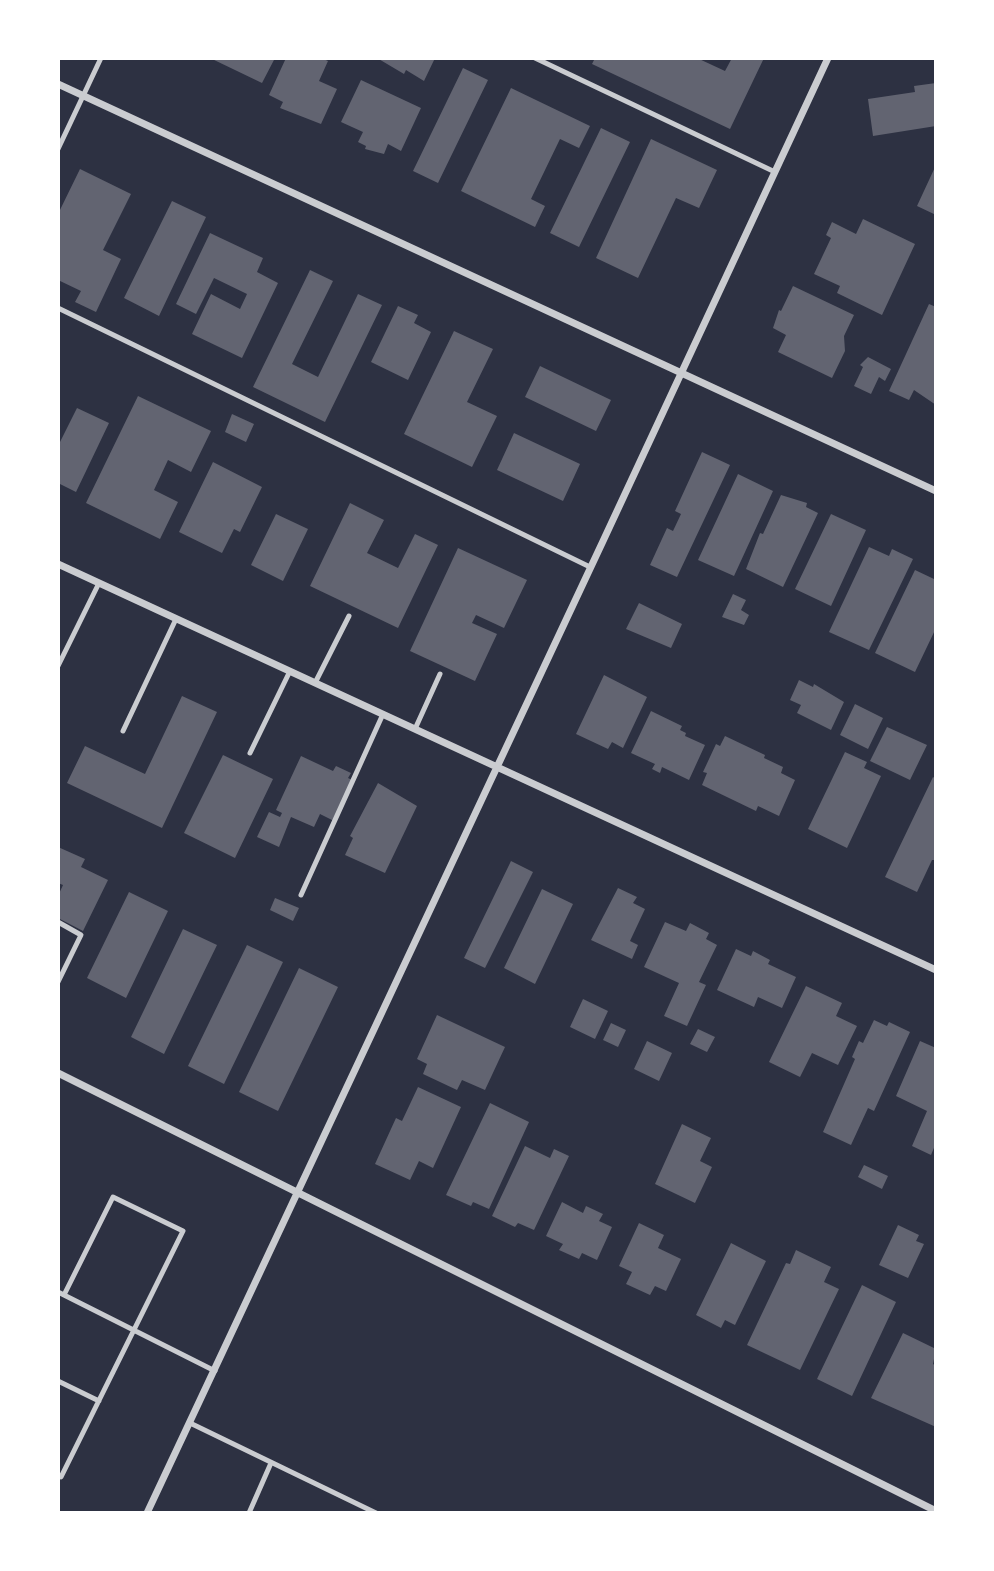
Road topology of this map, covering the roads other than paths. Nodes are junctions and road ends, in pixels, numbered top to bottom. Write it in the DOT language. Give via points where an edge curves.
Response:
graph roads {
  1 [pos="101,58"];
  2 [pos="535,58"];
  3 [pos="828,58"];
  4 [pos="58,84"];
  5 [pos="83,96"];
  6 [pos="58,149"];
  7 [pos="775,172"];
  8 [pos="58,308"];
  9 [pos="681,372"];
  10 [pos="936,491"];
  11 [pos="58,564"];
  12 [pos="590,567"];
  13 [pos="99,583"];
  14 [pos="349,617"];
  15 [pos="176,619"];
  16 [pos="58,666"];
  17 [pos="290,671"];
  18 [pos="440,674"];
  19 [pos="315,683"];
  20 [pos="383,714"];
  21 [pos="415,729"];
  22 [pos="123,731"];
  23 [pos="250,753"];
  24 [pos="496,766"];
  25 [pos="301,895"];
  26 [pos="58,922"];
  27 [pos="936,970"];
  28 [pos="58,982"];
  29 [pos="58,1073"];
  30 [pos="302,1192"];
  31 [pos="61,1294"];
  32 [pos="134,1331"];
  33 [pos="215,1371"];
  34 [pos="58,1381"];
  35 [pos="99,1401"];
  36 [pos="190,1423"];
  37 [pos="271,1463"];
  38 [pos="58,1476"];
  39 [pos="936,1511"];
  40 [pos="147,1513"];
  41 [pos="249,1513"];
  42 [pos="376,1513"];
  1 -- 5 [label="lane"];
  2 -- 7 [label="lane"];
  3 -- 7 [label="street"];
  4 -- 5 [label="street"];
  5 -- 6 [label="lane"];
  5 -- 9 [label="street"];
  7 -- 9 [label="street"];
  8 -- 12 [label="lane"];
  9 -- 10 [label="street"];
  9 -- 12 [label="street"];
  11 -- 13 [label="street"];
  12 -- 24 [label="street"];
  13 -- 15 [label="street"];
  13 -- 16 [label="lane"];
  14 -- 19 [label="lane"];
  15 -- 17 [label="street"];
  15 -- 22 [label="lane"];
  17 -- 19 [label="street"];
  17 -- 23 [label="lane"];
  18 -- 21 [label="lane"];
  19 -- 20 [label="street"];
  20 -- 21 [label="street"];
  20 -- 25 [label="lane"];
  21 -- 24 [label="street"];
  24 -- 27 [label="street"];
  24 -- 30 [label="street"];
  26 -- 28 [label="lane" via="81,934"];
  29 -- 30 [label="street"];
  30 -- 33 [label="street"];
  30 -- 39 [label="street"];
  31 -- 32 [label="lane"];
  31 -- 32 [label="lane" via="113,1197 183,1231"];
  32 -- 33 [label="lane"];
  32 -- 35 [label="lane"];
  33 -- 36 [label="street"];
  34 -- 35 [label="lane"];
  35 -- 38 [label="lane" via="61,1478"];
  36 -- 37 [label="lane"];
  36 -- 40 [label="street"];
  37 -- 41 [label="lane"];
  37 -- 42 [label="lane"];
}
